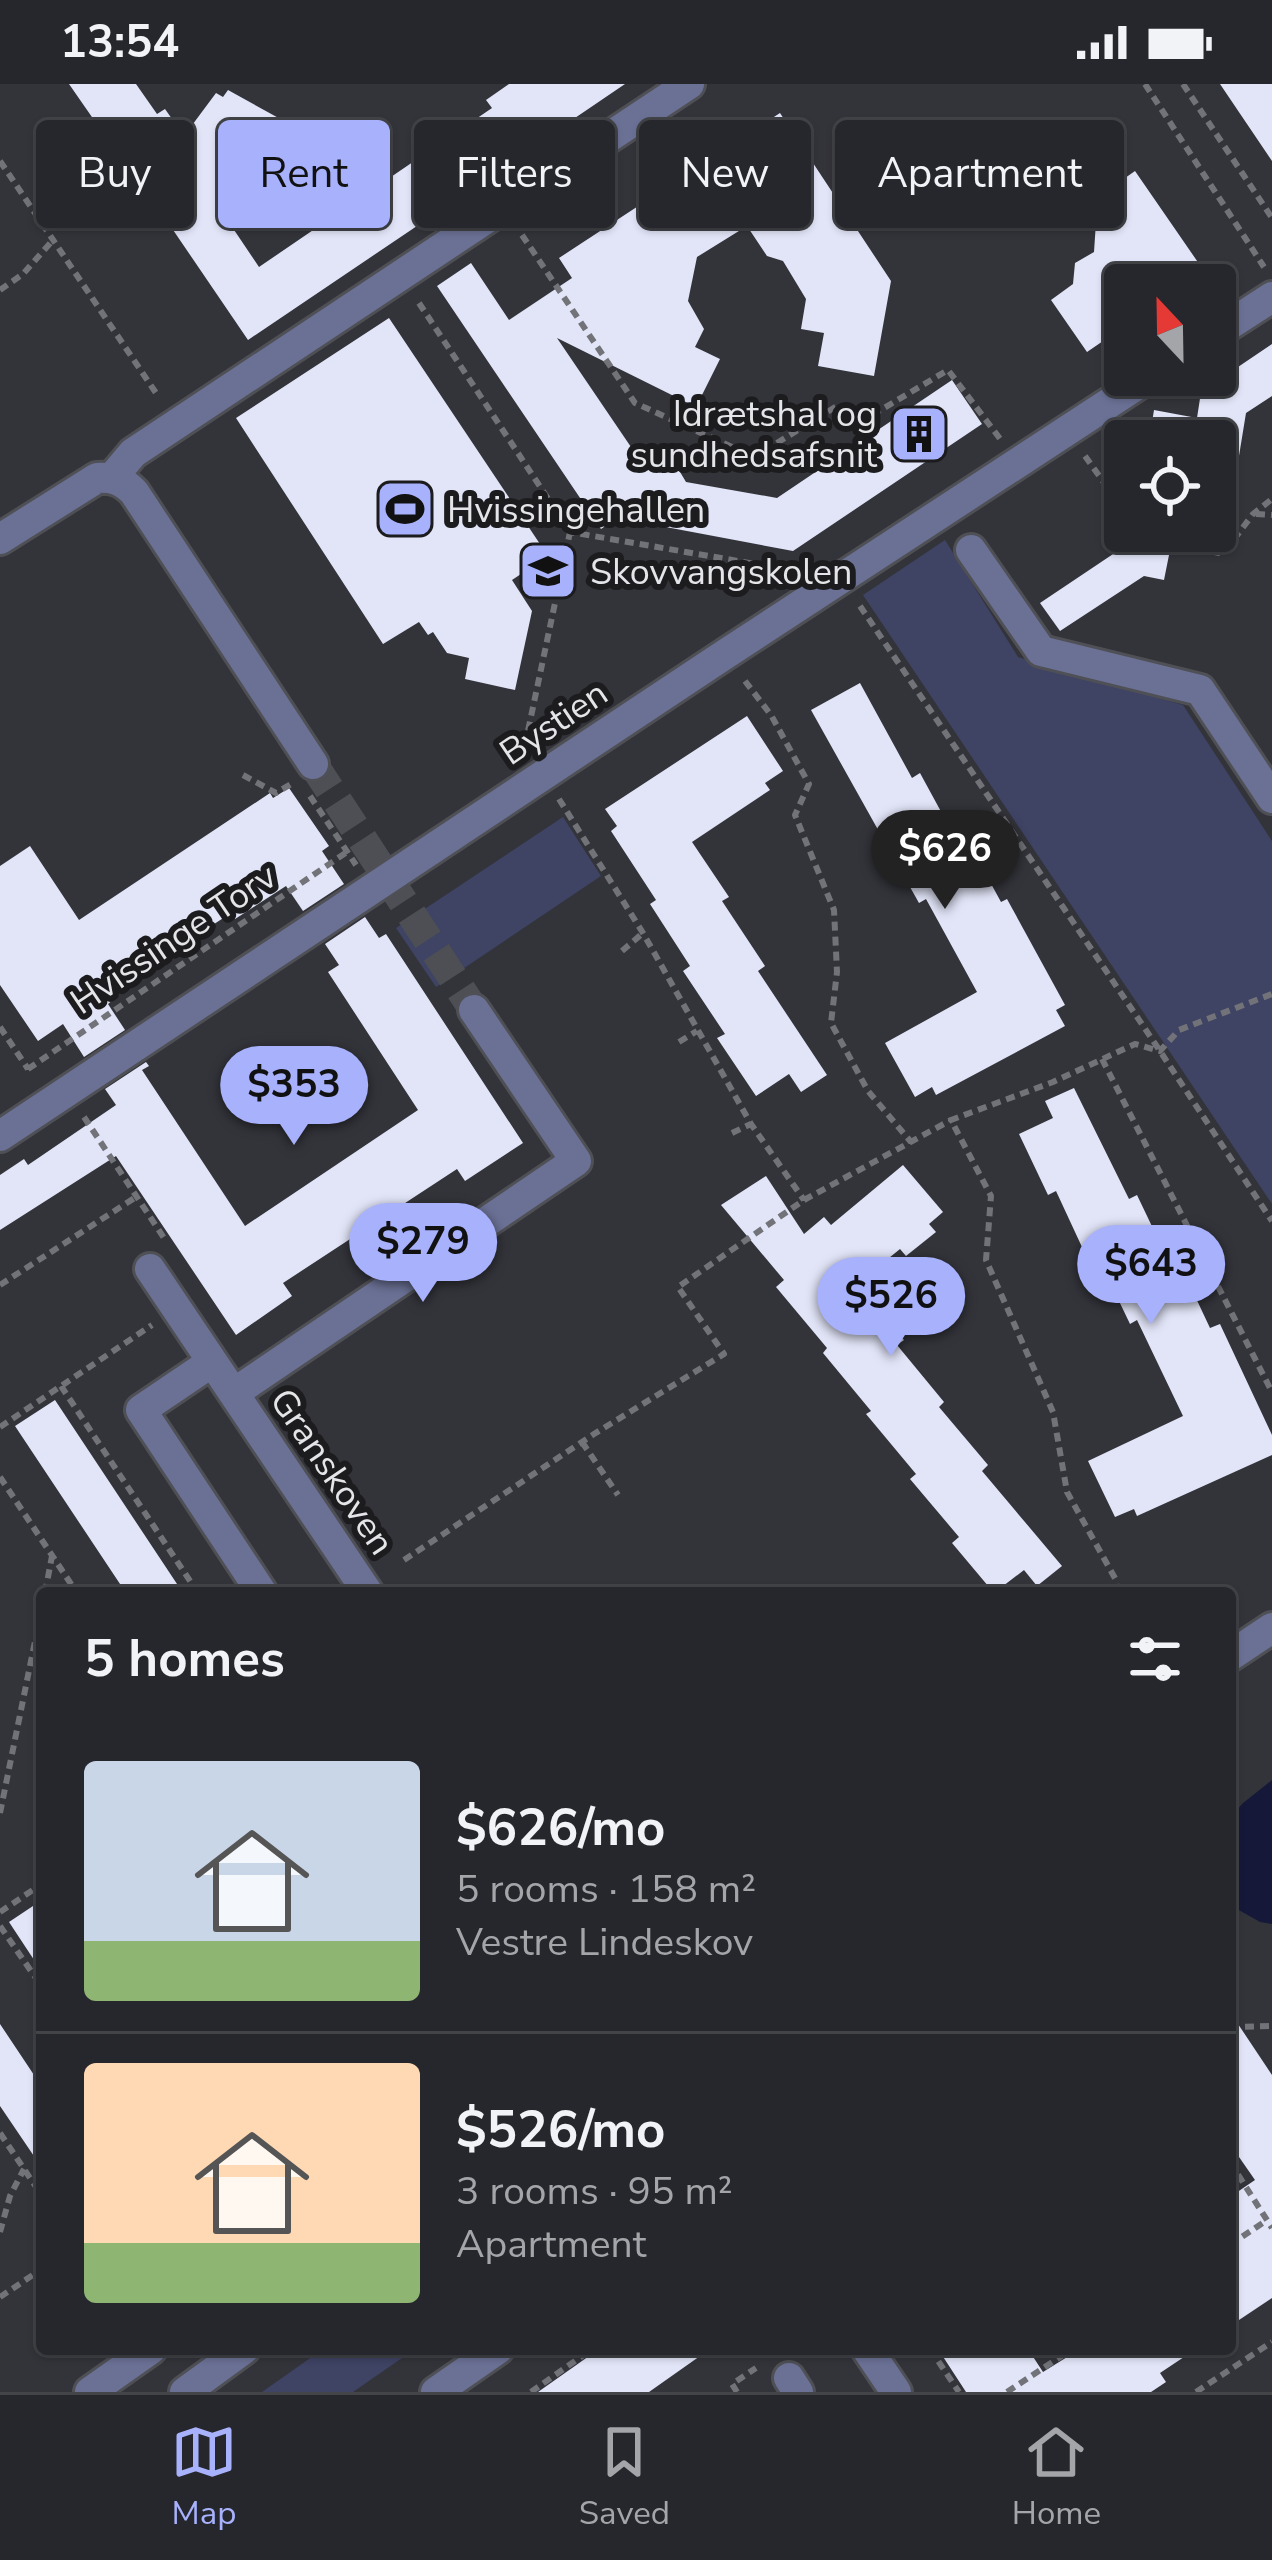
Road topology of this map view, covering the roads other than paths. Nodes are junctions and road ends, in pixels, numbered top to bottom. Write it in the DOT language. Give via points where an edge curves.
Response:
graph roads {
  1 [pos="688,84"];
  2 [pos="1272,297"];
  3 [pos="1236,320"];
  4 [pos="1120,396"];
  5 [pos="112,478"];
  6 [pos="0,539"];
  7 [pos="971,550"];
  8 [pos="306,771"];
  9 [pos="1272,798"];
  10 [pos="474,1010"];
  11 [pos="0,1136"];
  12 [pos="150,1269"];
  13 [pos="212,1362"];
  14 [pos="234,1393"];
  15 [pos="258,1587"];
  16 [pos="364,1587"];
  17 [pos="1272,1628"];
  18 [pos="1236,1652"];
  19 [pos="142,2355"];
  20 [pos="236,2355"];
  21 [pos="489,2355"];
  22 [pos="871,2355"];
  23 [pos="90,2392"];
  24 [pos="185,2392"];
  25 [pos="436,2392"];
  26 [pos="896,2392"];
  1 -- 5 [label="street" via="133,453"];
  2 -- 3 [label="street"];
  4 -- 11 [label="street, Bystien"];
  5 -- 6 [label="street" via="97,478"];
  5 -- 8 [label="street" via="134,492 183,566"];
  7 -- 9 [label="street" via="1041,651 1200,690"];
  10 -- 14 [label="street, Granskoven" via="576,1161"];
  12 -- 13 [label="street, Granskoven"];
  13 -- 14 [label="street, Granskoven"];
  13 -- 15 [label="street" via="141,1410"];
  14 -- 16 [label="street, Granskoven"];
  17 -- 18 [label="street"];
  19 -- 23 [label="street"];
  20 -- 24 [label="street"];
  21 -- 25 [label="street"];
  22 -- 26 [label="street"];
}
